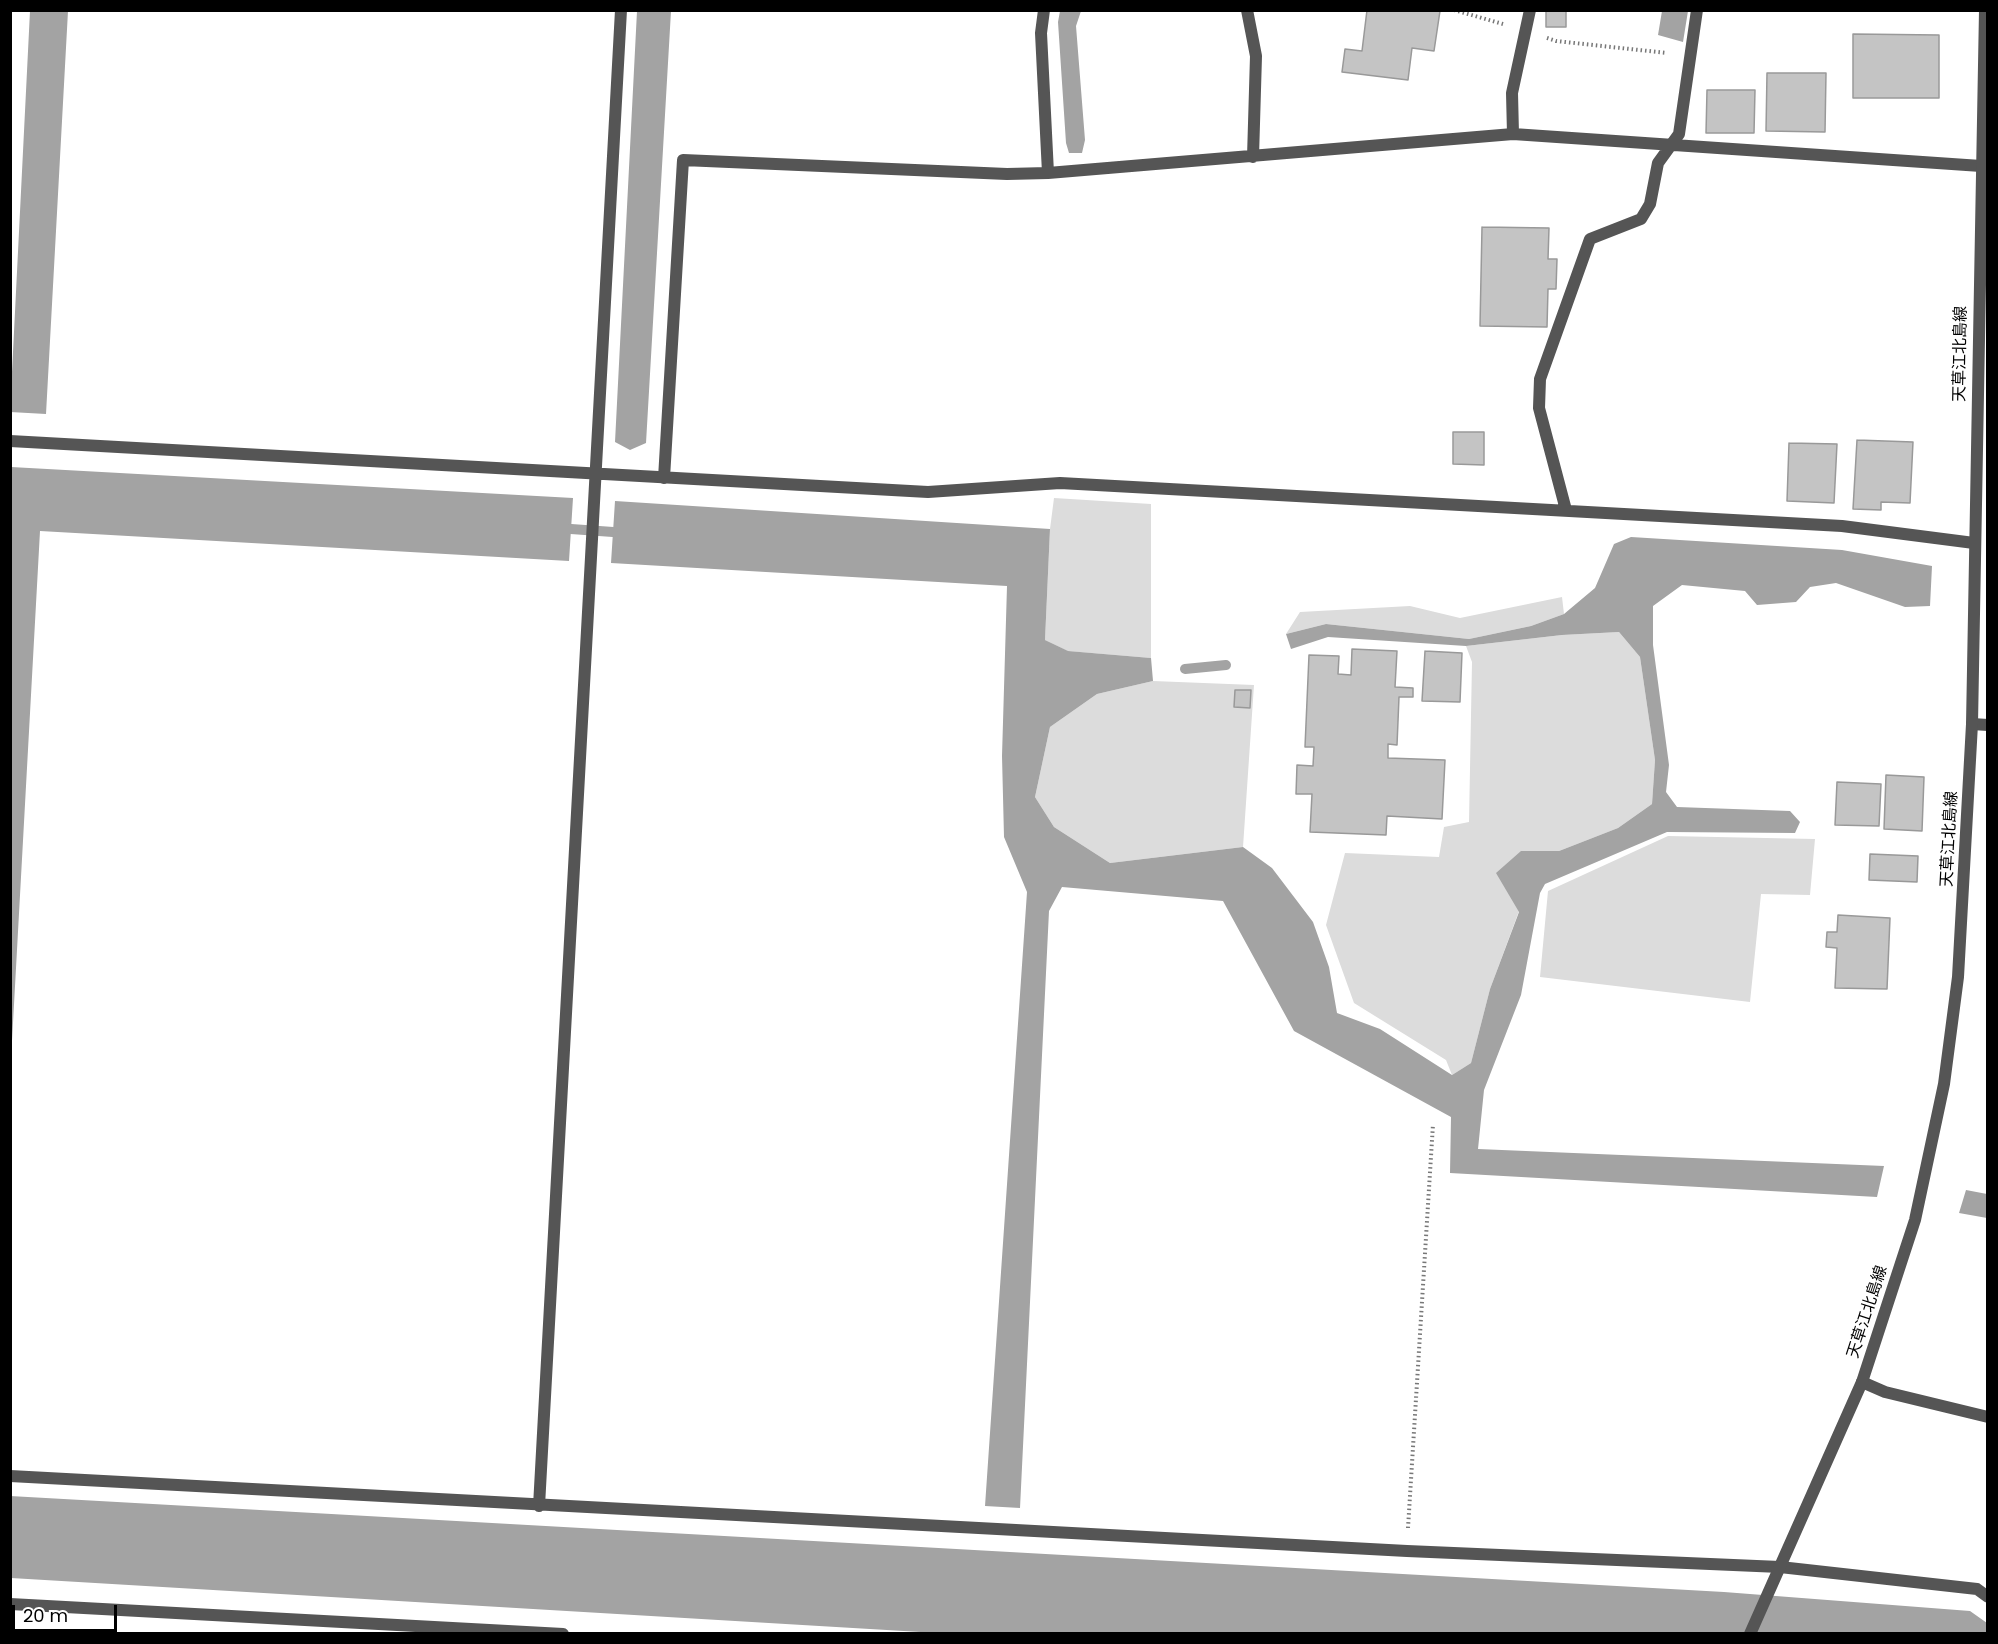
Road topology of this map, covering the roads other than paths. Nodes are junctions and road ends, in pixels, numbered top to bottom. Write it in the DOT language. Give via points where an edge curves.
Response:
graph roads {
  1 [pos="621,10"];
  2 [pos="1044,10"];
  3 [pos="1247,10"];
  4 [pos="1530,10"];
  5 [pos="1697,10"];
  6 [pos="1985,10"];
  7 [pos="1513,134"];
  8 [pos="1669,146"];
  9 [pos="1253,157"];
  10 [pos="1981,166"];
  11 [pos="1048,173"];
  12 [pos="1984,226"];
  13 [pos="10,441"];
  14 [pos="596,474"];
  15 [pos="664,478"];
  16 [pos="1566,510"];
  17 [pos="1974,543"];
  18 [pos="1972,724"];
  19 [pos="1988,725"];
  20 [pos="1862,1382"];
  21 [pos="1988,1417"];
  22 [pos="10,1476"];
  23 [pos="539,1506"];
  24 [pos="1780,1567"];
  25 [pos="1988,1596"];
  26 [pos="10,1604"];
  27 [pos="563,1634"];
  28 [pos="1750,1634"];
  1 -- 14 [label="street"];
  2 -- 11 [label="street" via="1041,33"];
  3 -- 9 [label="street" via="1256,56"];
  4 -- 7 [label="street" via="1512,93"];
  5 -- 8 [label="street" via="1679,134"];
  6 -- 10 [label="street, 天草江北島線"];
  7 -- 8 [label="street"];
  7 -- 9 [label="street"];
  8 -- 10 [label="street"];
  8 -- 16 [label="street" via="1658,163 1650,204 1641,219 1590,239 1540,379 1539,408"];
  9 -- 11 [label="street"];
  10 -- 12 [label="street, 天草江北島線"];
  11 -- 15 [label="street" via="683,160"];
  12 -- 17 [label="street, 天草江北島線"];
  13 -- 14 [label="street"];
  14 -- 15 [label="street"];
  14 -- 23 [label="street"];
  15 -- 16 [label="street" via="928,492 1060,483"];
  16 -- 17 [label="street" via="1842,526"];
  17 -- 18 [label="street, 天草江北島線"];
  18 -- 19 [label="street"];
  18 -- 20 [label="street, 天草江北島線" via="1959,965 1944,1084 1916,1220"];
  20 -- 21 [label="street" via="1885,1392"];
  20 -- 24 [label="street, 天草江北島線"];
  22 -- 23 [label="street"];
  23 -- 24 [label="street"];
  24 -- 25 [label="street" via="1977,1589"];
  24 -- 28 [label="street, 天草江北島線"];
  26 -- 27 [label="street"];
}
